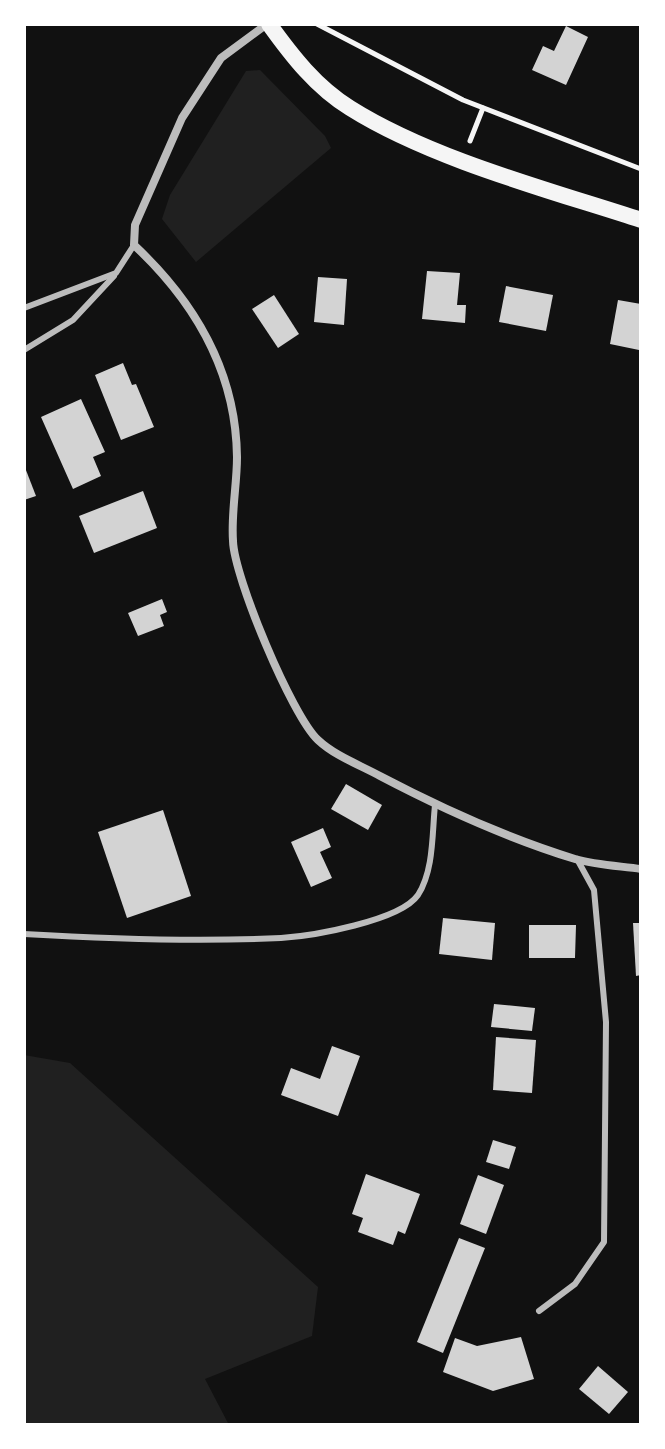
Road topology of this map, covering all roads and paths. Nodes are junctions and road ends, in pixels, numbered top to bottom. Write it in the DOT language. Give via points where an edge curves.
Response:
graph roads {
  1 [pos="268,24"];
  2 [pos="317,24"];
  3 [pos="483,108"];
  4 [pos="470,141"];
  5 [pos="641,169"];
  6 [pos="640,218"];
  7 [pos="134,245"];
  8 [pos="116,273"];
  9 [pos="24,308"];
  10 [pos="24,350"];
  11 [pos="435,805"];
  12 [pos="577,859"];
  13 [pos="641,869"];
  14 [pos="24,934"];
  15 [pos="539,1311"];
  1 -- 6 [label="main road" via="317,83 349,107 463,160"];
  1 -- 7 [label="street" via="221,58 182,118 135,225"];
  2 -- 3 [label="path"];
  3 -- 4 [label="path"];
  3 -- 5 [label="path"];
  7 -- 8 [label="lane"];
  7 -- 11 [label="street" via="179,292 211,341 234,414 233,543 242,582 303,722 318,741"];
  8 -- 9 [label="lane"];
  8 -- 10 [label="lane" via="73,320"];
  11 -- 12 [label="street"];
  11 -- 14 [label="lane" via="429,866 417,895 396,913 283,938"];
  12 -- 13 [label="street"];
  12 -- 15 [label="lane" via="594,890 606,1022 604,1242 575,1284"];
}
